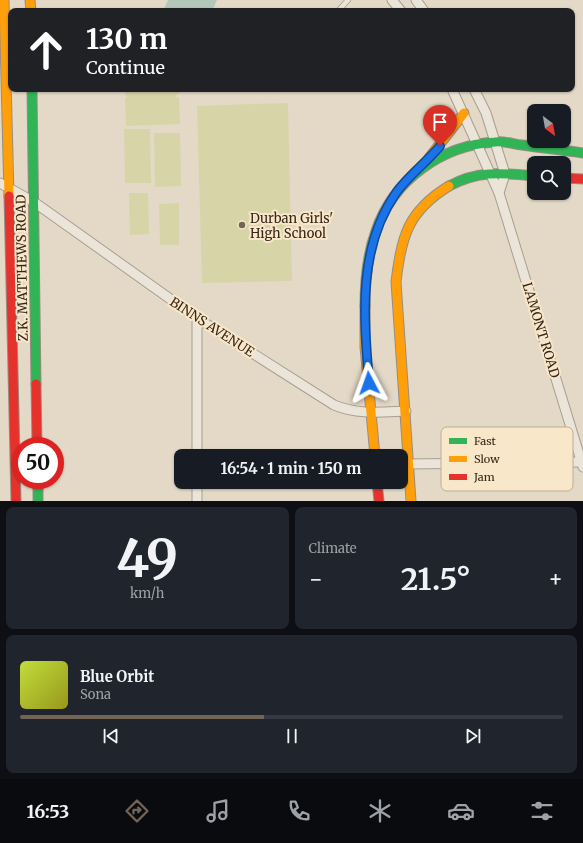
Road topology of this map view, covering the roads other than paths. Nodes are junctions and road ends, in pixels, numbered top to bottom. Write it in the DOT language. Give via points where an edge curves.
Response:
graph roads {
  1 [pos="4,0"];
  2 [pos="348,0"];
  3 [pos="392,0"];
  4 [pos="341,8"];
  5 [pos="399,8"];
  6 [pos="8,20"];
  7 [pos="9,92"];
  8 [pos="32,92"];
  9 [pos="454,92"];
  10 [pos="476,92"];
  11 [pos="464,113"];
  12 [pos="495,141"];
  13 [pos="477,144"];
  14 [pos="583,153"];
  15 [pos="420,168"];
  16 [pos="489,173"];
  17 [pos="505,174"];
  18 [pos="527,176"];
  19 [pos="571,178"];
  20 [pos="583,179"];
  21 [pos="0,182"];
  22 [pos="10,187"];
  23 [pos="499,194"];
  24 [pos="34,202"];
  25 [pos="197,318"];
  26 [pos="24,332"];
  27 [pos="406,411"];
  28 [pos="371,412"];
  29 [pos="570,427"];
  30 [pos="573,436"];
  31 [pos="36,437"];
  32 [pos="197,449"];
  33 [pos="374,449"];
  34 [pos="407,449"];
  35 [pos="408,464"];
  36 [pos="441,464"];
  37 [pos="582,465"];
  38 [pos="38,489"];
  39 [pos="197,489"];
  40 [pos="378,489"];
  41 [pos="16,501"];
  42 [pos="38,501"];
  43 [pos="197,501"];
  44 [pos="379,501"];
  45 [pos="411,501"];
  1 -- 6 [label="main road, Z.K. MATTHEWS ROAD"];
  2 -- 4 [label="lane"];
  3 -- 5 [label="street"];
  7 -- 22 [label="main road, Z.K. MATTHEWS ROAD"];
  8 -- 24 [label="main road, Z.K. MATTHEWS ROAD"];
  9 -- 11 [label="street, LAMONT ROAD"];
  10 -- 12 [label="street"];
  11 -- 13 [label="street, LAMONT ROAD"];
  11 -- 15 [label="main road"];
  12 -- 13 [label="main road"];
  12 -- 14 [label="main road"];
  12 -- 17 [label="street"];
  13 -- 15 [label="main road" via="462,146 443,154"];
  13 -- 16 [label="street, LAMONT ROAD"];
  15 -- 28 [label="main road" via="397,191 382,215 373,240 364,304"];
  16 -- 17 [label="main road"];
  16 -- 23 [label="street, LAMONT ROAD"];
  16 -- 27 [label="main road" via="468,177 447,187 431,199 405,232 396,282"];
  17 -- 18 [label="main road"];
  17 -- 23 [label="street"];
  19 -- 20 [label="main road"];
  21 -- 22 [label="street, BINNS AVENUE"];
  22 -- 24 [label="street, BINNS AVENUE"];
  22 -- 26 [label="main road, Z.K. MATTHEWS ROAD"];
  23 -- 29 [label="street, LAMONT ROAD"];
  24 -- 25 [label="street, BINNS AVENUE"];
  24 -- 26 [label="main road, Z.K. MATTHEWS ROAD"];
  25 -- 28 [label="street, BINNS AVENUE" via="334,405 346,410"];
  25 -- 32 [label="street"];
  26 -- 31 [label="main road, Z.K. MATTHEWS ROAD"];
  26 -- 41 [label="main road, Z.K. MATTHEWS ROAD"];
  27 -- 28 [label="street, BINNS AVENUE"];
  27 -- 34 [label="main road"];
  28 -- 33 [label="main road"];
  30 -- 37 [label="street, LAMONT ROAD"];
  35 -- 36 [label="street"];
  35 -- 45 [label="main road"];
  38 -- 42 [label="main road"];
  39 -- 43 [label="street"];
  40 -- 44 [label="main road"];
}
